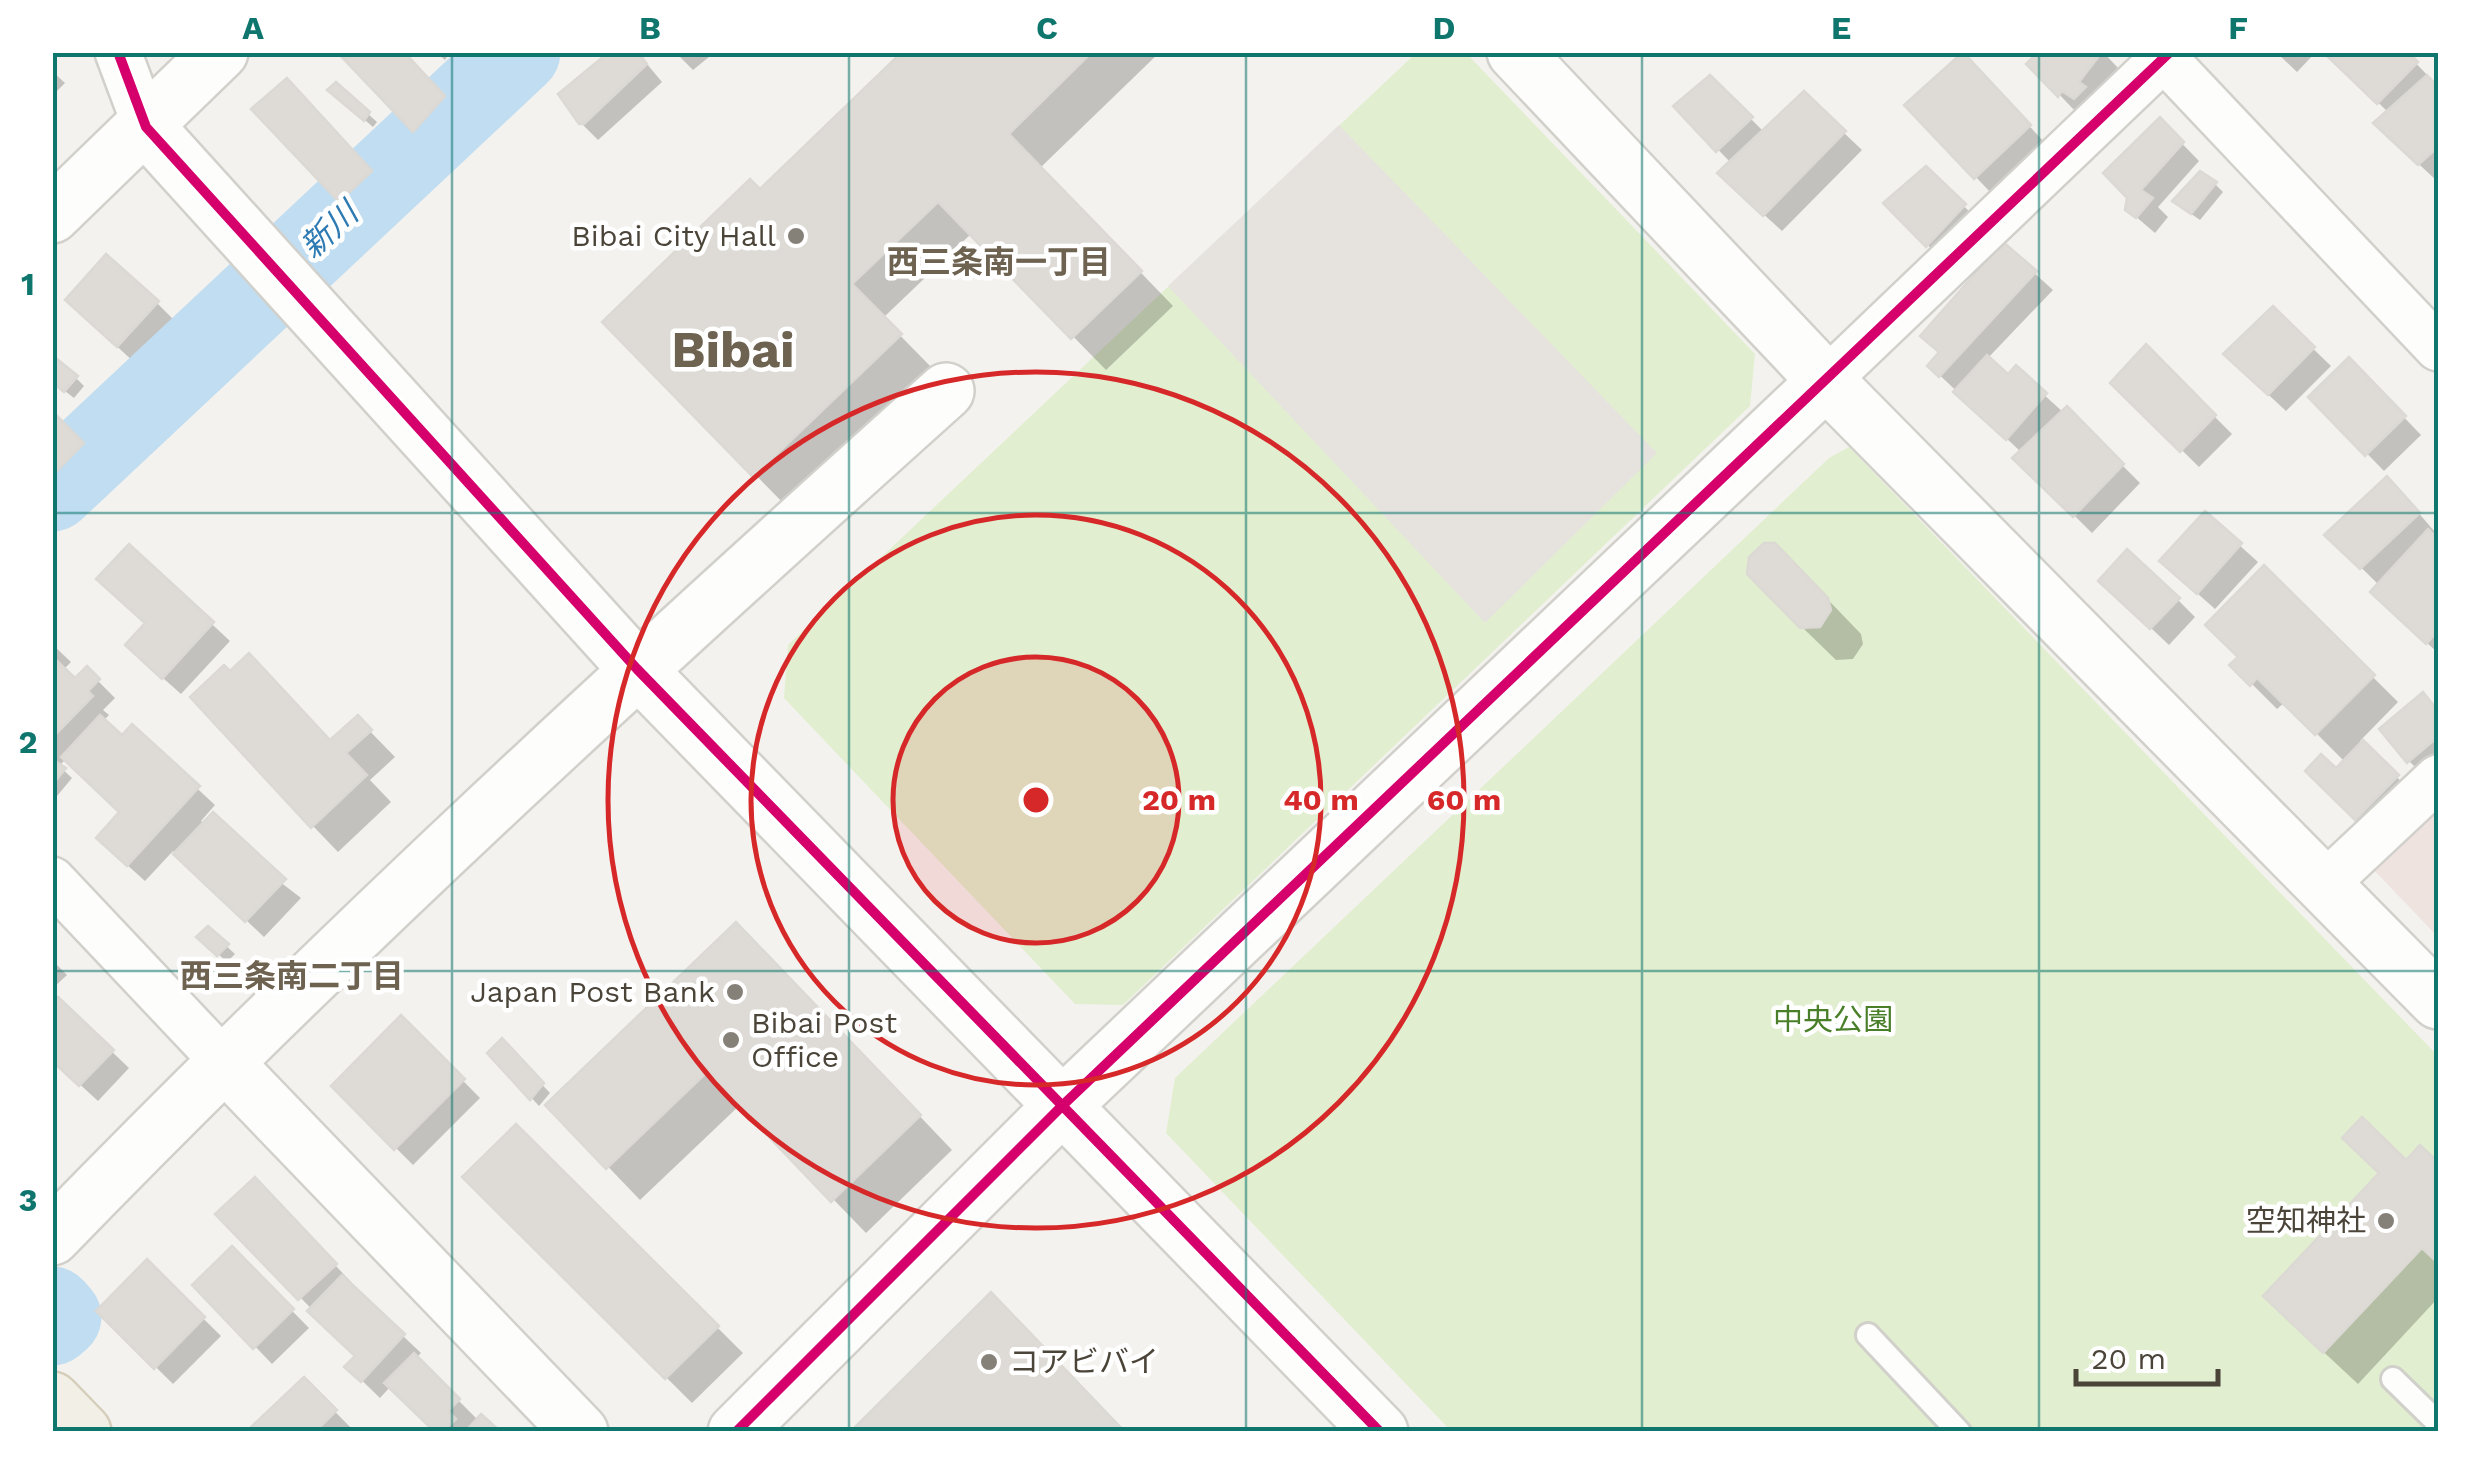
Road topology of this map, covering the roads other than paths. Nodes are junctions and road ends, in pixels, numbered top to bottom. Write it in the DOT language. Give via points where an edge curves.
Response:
graph roads {
  1 [pos="118,52"];
  2 [pos="220,52"];
  3 [pos="1515,52"];
  4 [pos="2164,54"];
  5 [pos="146,127"];
  6 [pos="52,215"];
  7 [pos="2438,348"];
  8 [pos="1826,382"];
  9 [pos="946,391"];
  10 [pos="637,669"];
  11 [pos="2438,778"];
  12 [pos="52,880"];
  13 [pos="2326,884"];
  14 [pos="2438,1001"];
  15 [pos="223,1061"];
  16 [pos="1063,1105"];
  17 [pos="52,1237"];
  18 [pos="1868,1335"];
  19 [pos="2393,1379"];
  20 [pos="52,1400"];
  21 [pos="2438,1423"];
  22 [pos="83,1432"];
  23 [pos="580,1432"];
  24 [pos="736,1432"];
  25 [pos="1380,1432"];
  26 [pos="1959,1432"];
  1 -- 5 [label="street"];
  2 -- 5 [label="street"];
  3 -- 8 [label="street"];
  4 -- 7 [label="street"];
  4 -- 8 [label="street"];
  5 -- 6 [label="street"];
  5 -- 10 [label="street"];
  8 -- 13 [label="street"];
  8 -- 16 [label="street"];
  9 -- 10 [label="street"];
  10 -- 15 [label="street"];
  10 -- 16 [label="street"];
  11 -- 13 [label="street"];
  12 -- 15 [label="street"];
  13 -- 14 [label="street"];
  15 -- 17 [label="street"];
  15 -- 23 [label="street"];
  16 -- 24 [label="street"];
  16 -- 25 [label="street"];
  18 -- 26 [label="lane"];
  19 -- 21 [label="lane"];
  20 -- 22 [label="main road"];
}
